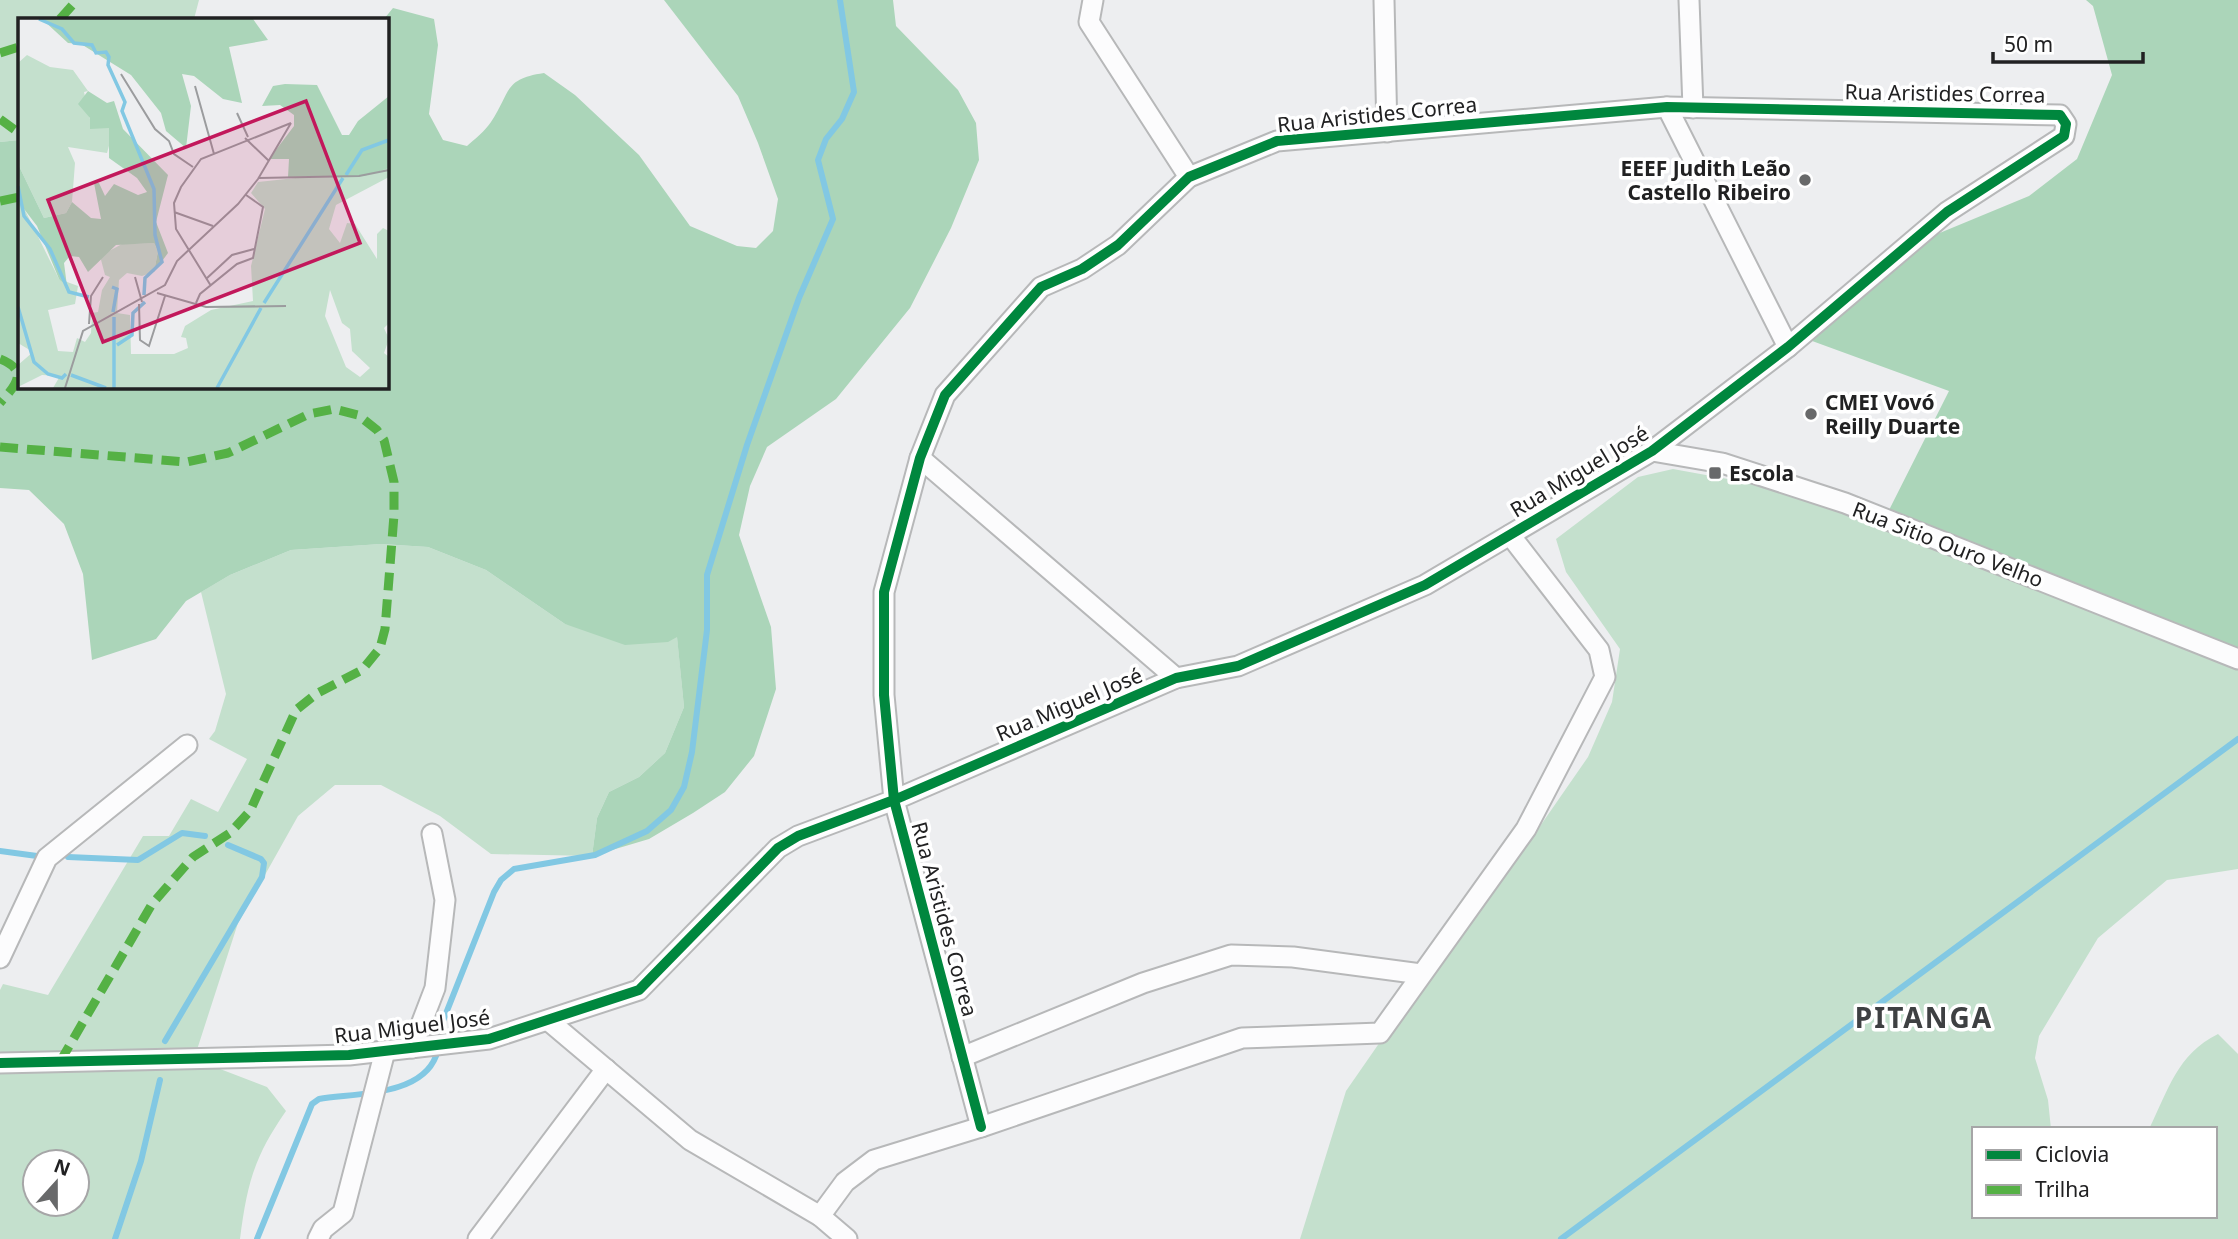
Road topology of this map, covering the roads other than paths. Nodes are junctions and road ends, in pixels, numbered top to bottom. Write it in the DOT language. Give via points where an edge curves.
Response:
graph roads {
  1 [pos="1093,0"];
  2 [pos="1384,0"];
  3 [pos="1689,0"];
  4 [pos="1667,107"];
  5 [pos="1693,108"];
  6 [pos="2066,124"];
  7 [pos="1387,132"];
  8 [pos="1189,177"];
  9 [pos="1788,347"];
  10 [pos="1652,451"];
  11 [pos="920,457"];
  12 [pos="1510,535"];
  13 [pos="2238,659"];
  14 [pos="1177,678"];
  15 [pos="187,745"];
  16 [pos="894,800"];
  17 [pos="432,834"];
  18 [pos="0,958"];
  19 [pos="1421,974"];
  20 [pos="550,1022"];
  21 [pos="412,1048"];
  22 [pos="385,1051"];
  23 [pos="962,1057"];
  24 [pos="0,1063"];
  25 [pos="606,1069"];
  26 [pos="981,1128"];
  27 [pos="820,1216"];
  28 [pos="317,1239"];
  29 [pos="478,1239"];
  30 [pos="847,1239"];
  1 -- 8 [label="street" via="1089,22"];
  2 -- 7 [label="street"];
  3 -- 5 [label="street"];
  4 -- 5 [label="street, Rua Aristides Correa"];
  4 -- 7 [label="street, Rua Aristides Correa"];
  4 -- 9 [label="street"];
  5 -- 6 [label="street, Rua Aristides Correa" via="2060,115"];
  6 -- 9 [label="street, Rua Miguel José" via="2064,136 1947,212"];
  7 -- 8 [label="street, Rua Aristides Correa" via="1277,141"];
  8 -- 11 [label="street, Rua Aristides Correa" via="1118,245 1082,269 1041,287 945,395"];
  9 -- 10 [label="street, Rua Miguel José"];
  10 -- 12 [label="street, Rua Miguel José"];
  10 -- 13 [label="street, Rua Sitio Ouro Velho" via="1722,463 1845,503"];
  11 -- 14 [label="street"];
  11 -- 16 [label="street, Rua Aristides Correa" via="884,592 884,695"];
  12 -- 14 [label="street, Rua Miguel José" via="1426,585 1238,666"];
  12 -- 19 [label="street" via="1599,650 1605,677 1526,829"];
  14 -- 16 [label="street, Rua Miguel José"];
  15 -- 18 [label="street" via="47,858"];
  16 -- 20 [label="street, Rua Miguel José" via="798,835 778,848 639,990"];
  16 -- 23 [label="street, Rua Aristides Correa"];
  17 -- 21 [label="street" via="445,900 435,988"];
  19 -- 23 [label="street" via="1293,957 1231,955 1143,983"];
  19 -- 26 [label="street" via="1380,1033 1242,1038"];
  20 -- 21 [label="street, Rua Miguel José" via="489,1039"];
  20 -- 25 [label="street"];
  21 -- 22 [label="street, Rua Miguel José"];
  22 -- 24 [label="street, Rua Miguel José"];
  22 -- 28 [label="street" via="343,1213"];
  23 -- 26 [label="street, Rua Aristides Correa"];
  25 -- 27 [label="street" via="690,1140"];
  25 -- 29 [label="street"];
  26 -- 27 [label="street" via="874,1160 845,1182"];
  27 -- 30 [label="street"];
}
